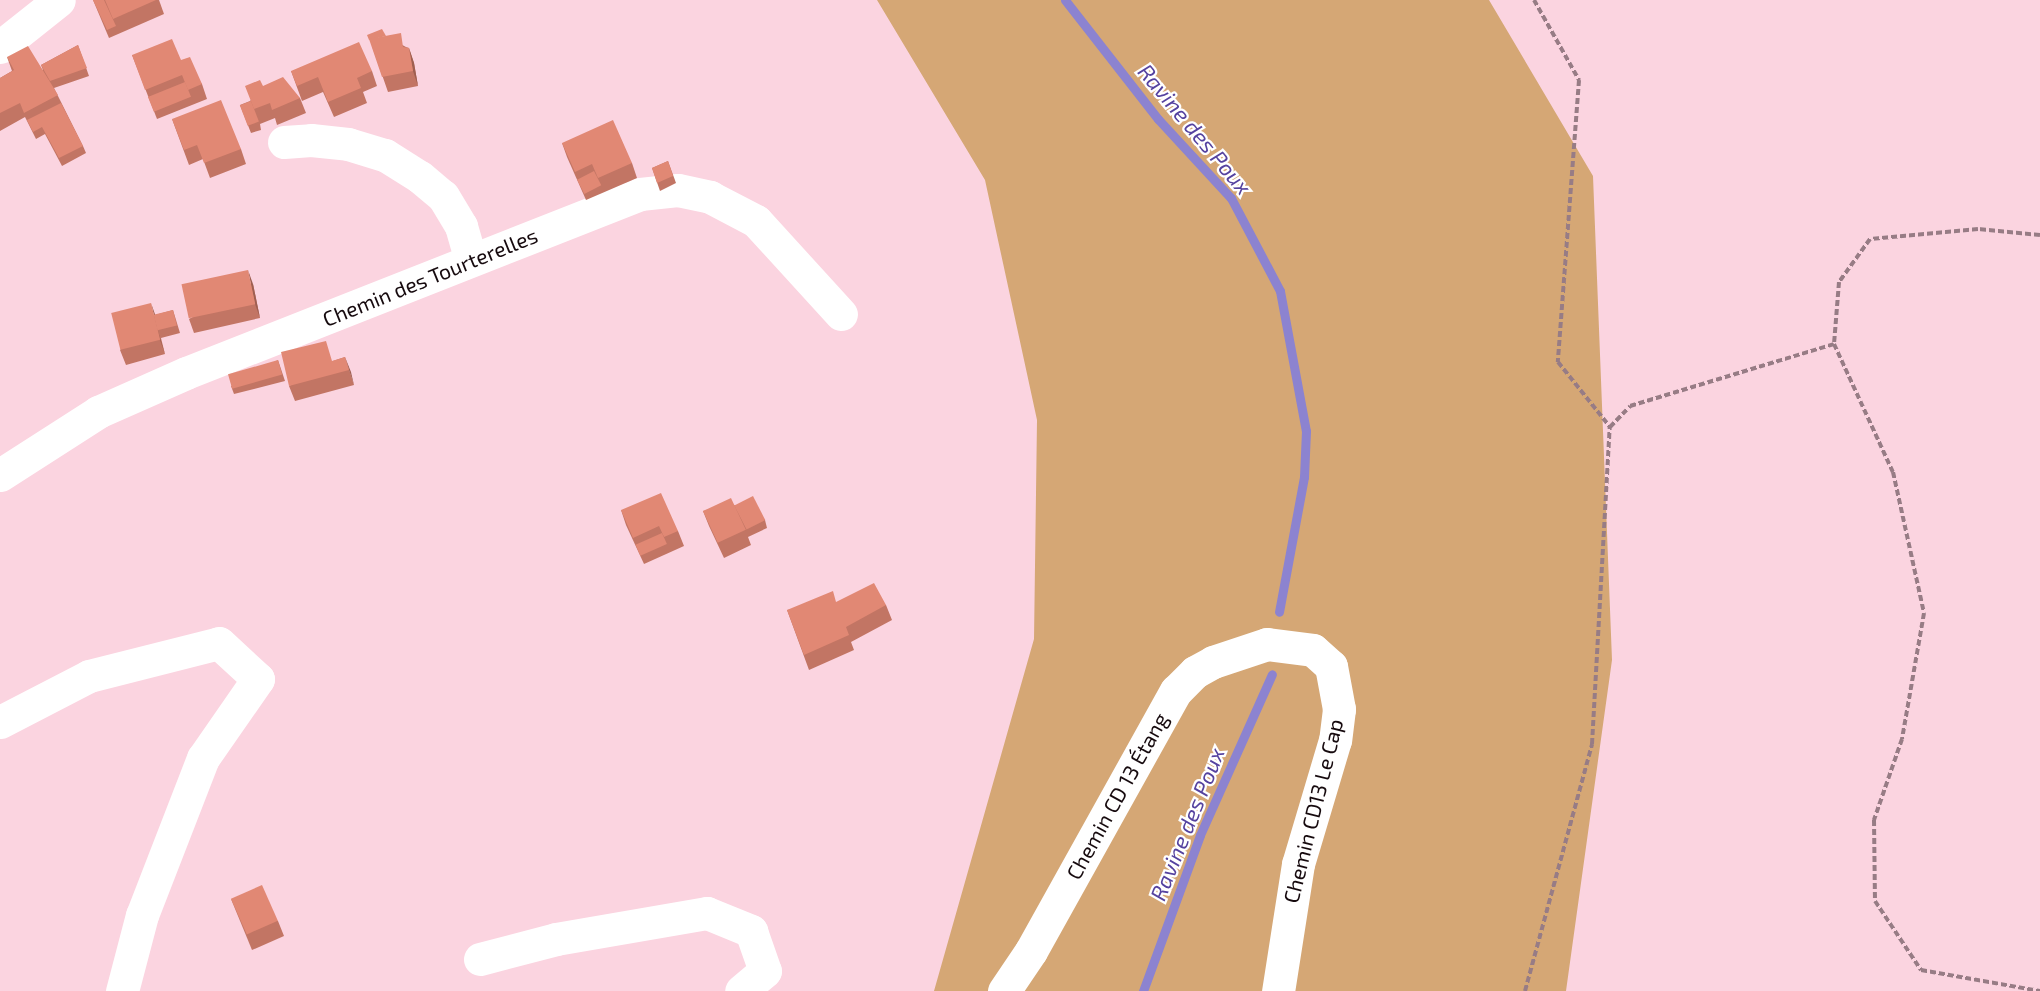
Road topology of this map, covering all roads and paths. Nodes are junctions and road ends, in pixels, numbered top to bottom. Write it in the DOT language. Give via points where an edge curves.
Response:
graph roads {
  1 [pos="59,0"];
  2 [pos="1534,0"];
  3 [pos="0,47"];
  4 [pos="284,142"];
  5 [pos="2040,235"];
  6 [pos="471,260"];
  7 [pos="841,314"];
  8 [pos="1834,344"];
  9 [pos="1610,427"];
  10 [pos="0,475"];
  11 [pos="1268,644"];
  12 [pos="0,722"];
  13 [pos="480,959"];
  14 [pos="122,991"];
  15 [pos="741,991"];
  16 [pos="1004,991"];
  17 [pos="1278,991"];
  18 [pos="1525,991"];
  19 [pos="2040,991"];
  1 -- 3 [label="street"];
  2 -- 9 [label="path" via="1579,80 1558,362"];
  4 -- 6 [label="street" via="348,144 386,155 443,196 461,226"];
  5 -- 8 [label="path" via="1978,230 1870,239 1839,282"];
  6 -- 7 [label="street, Chemin des Tourterelles" via="640,194 678,190 710,197 756,221"];
  6 -- 10 [label="street, Chemin des Tourterelles" via="108,408"];
  8 -- 9 [label="path" via="1630,406"];
  8 -- 19 [label="path" via="1893,472 1924,613 1902,739 1874,820 1875,901 1921,970"];
  9 -- 18 [label="path" via="1592,744"];
  11 -- 16 [label="street, Chemin CD 13 Étang" via="1213,662 1195,672 1176,691 1031,951"];
  11 -- 17 [label="street, Chemin CD13 Le Cap" via="1313,650 1325,660 1337,686 1339,709 1335,740 1298,864"];
  12 -- 14 [label="street" via="89,676 219,643 258,679 203,758 142,915"];
  13 -- 15 [label="street" via="556,939 707,913 751,931 765,971"];
}
